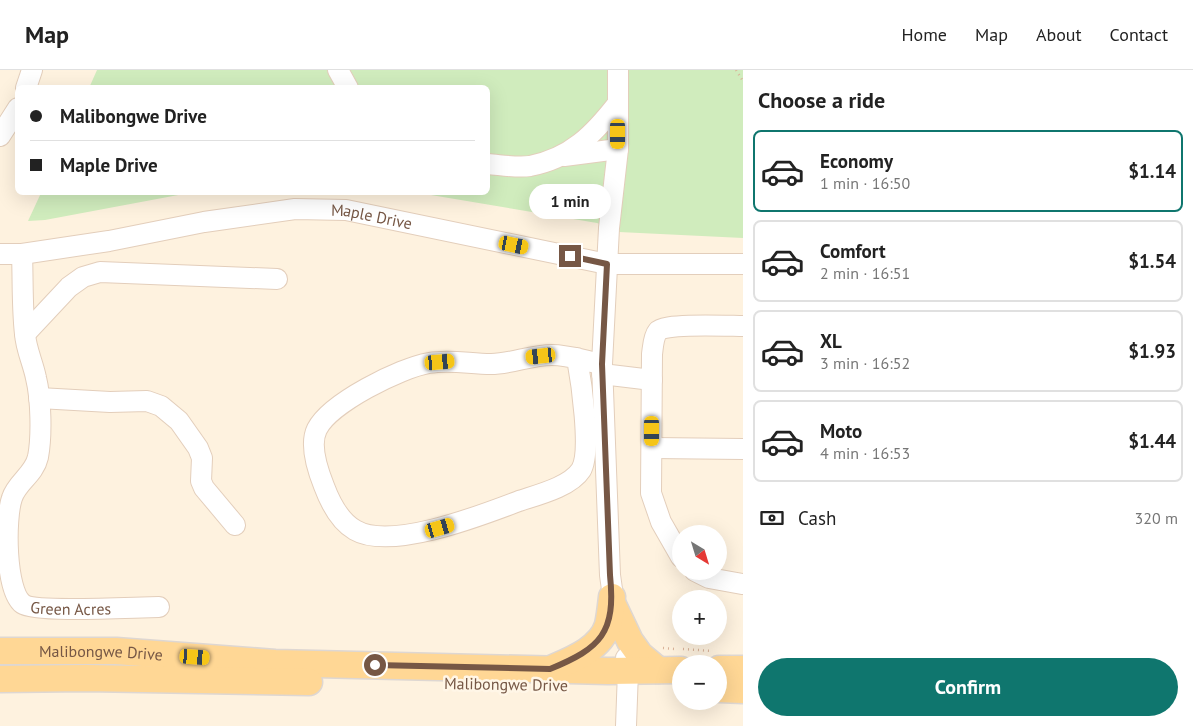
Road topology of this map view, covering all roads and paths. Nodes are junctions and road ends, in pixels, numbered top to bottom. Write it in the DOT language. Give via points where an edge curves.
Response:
graph roads {
  1 [pos="32,70"];
  2 [pos="338,70"];
  3 [pos="618,70"];
  4 [pos="736,70"];
  5 [pos="743,81"];
  6 [pos="27,85"];
  7 [pos="346,85"];
  8 [pos="618,103"];
  9 [pos="15,113"];
  10 [pos="0,136"];
  11 [pos="618,150"];
  12 [pos="560,157"];
  13 [pos="490,164"];
  14 [pos="0,254"];
  15 [pos="22,254"];
  16 [pos="607,264"];
  17 [pos="743,264"];
  18 [pos="277,279"];
  19 [pos="743,326"];
  20 [pos="25,334"];
  21 [pos="577,358"];
  22 [pos="602,369"];
  23 [pos="652,380"];
  24 [pos="40,398"];
  25 [pos="652,448"];
  26 [pos="743,449"];
  27 [pos="235,525"];
  28 [pos="672,541"];
  29 [pos="720,580"];
  30 [pos="742,584"];
  31 [pos="613,601"];
  32 [pos="158,607"];
  33 [pos="0,651"];
  34 [pos="664,663"];
  35 [pos="727,664"];
  36 [pos="550,669"];
  37 [pos="743,669"];
  38 [pos="628,678"];
  39 [pos="0,679"];
  40 [pos="672,685"];
  41 [pos="727,689"];
  42 [pos="743,690"];
  43 [pos="626,726"];
  1 -- 6 [label="street"];
  2 -- 7 [label="street"];
  3 -- 8 [label="street"];
  4 -- 5 [label="path"];
  8 -- 11 [label="street"];
  8 -- 12 [label="street" via="587,139"];
  9 -- 10 [label="street"];
  11 -- 12 [label="street"];
  11 -- 16 [label="street"];
  12 -- 13 [label="street" via="528,166"];
  14 -- 15 [label="street, Maple Drive"];
  15 -- 16 [label="street, Maple Drive" via="295,208 346,210"];
  15 -- 20 [label="street, Green Acres"];
  16 -- 17 [label="street, Maple Drive"];
  16 -- 22 [label="street"];
  18 -- 20 [label="street" via="100,272 83,277 70,287"];
  19 -- 23 [label="street" via="677,326 659,330 652,348"];
  20 -- 24 [label="street, Green Acres"];
  21 -- 21 [label="street" via="551,355 492,364 428,363 366,388 326,418 317,430 314,445 329,500 354,530 367,535 387,536 422,532 475,518 556,488 572,478 586,458"];
  21 -- 22 [label="street"];
  22 -- 23 [label="street"];
  22 -- 31 [label="street"];
  23 -- 25 [label="street"];
  24 -- 27 [label="street" via="147,401 161,406 179,421 198,448 204,488"];
  24 -- 32 [label="street, Green Acres" via="38,457 27,478 16,489 7,519 14,592 29,607"];
  25 -- 26 [label="street"];
  25 -- 28 [label="street" via="651,493 661,522"];
  29 -- 30 [label="street"];
  31 -- 34 [label="main road" via="630,641 640,655"];
  31 -- 36 [label="main road" via="608,626 591,648"];
  31 -- 38 [label="street"];
  33 -- 36 [label="main road, Malibongwe Drive" via="116,651 275,663"];
  34 -- 38 [label="main road, Malibongwe Drive"];
  35 -- 37 [label="main road"];
  36 -- 38 [label="main road, Malibongwe Drive"];
  38 -- 39 [label="main road, Malibongwe Drive" via="610,687"];
  38 -- 40 [label="main road, Malibongwe Drive"];
  38 -- 43 [label="street"];
  41 -- 42 [label="main road"];
}
